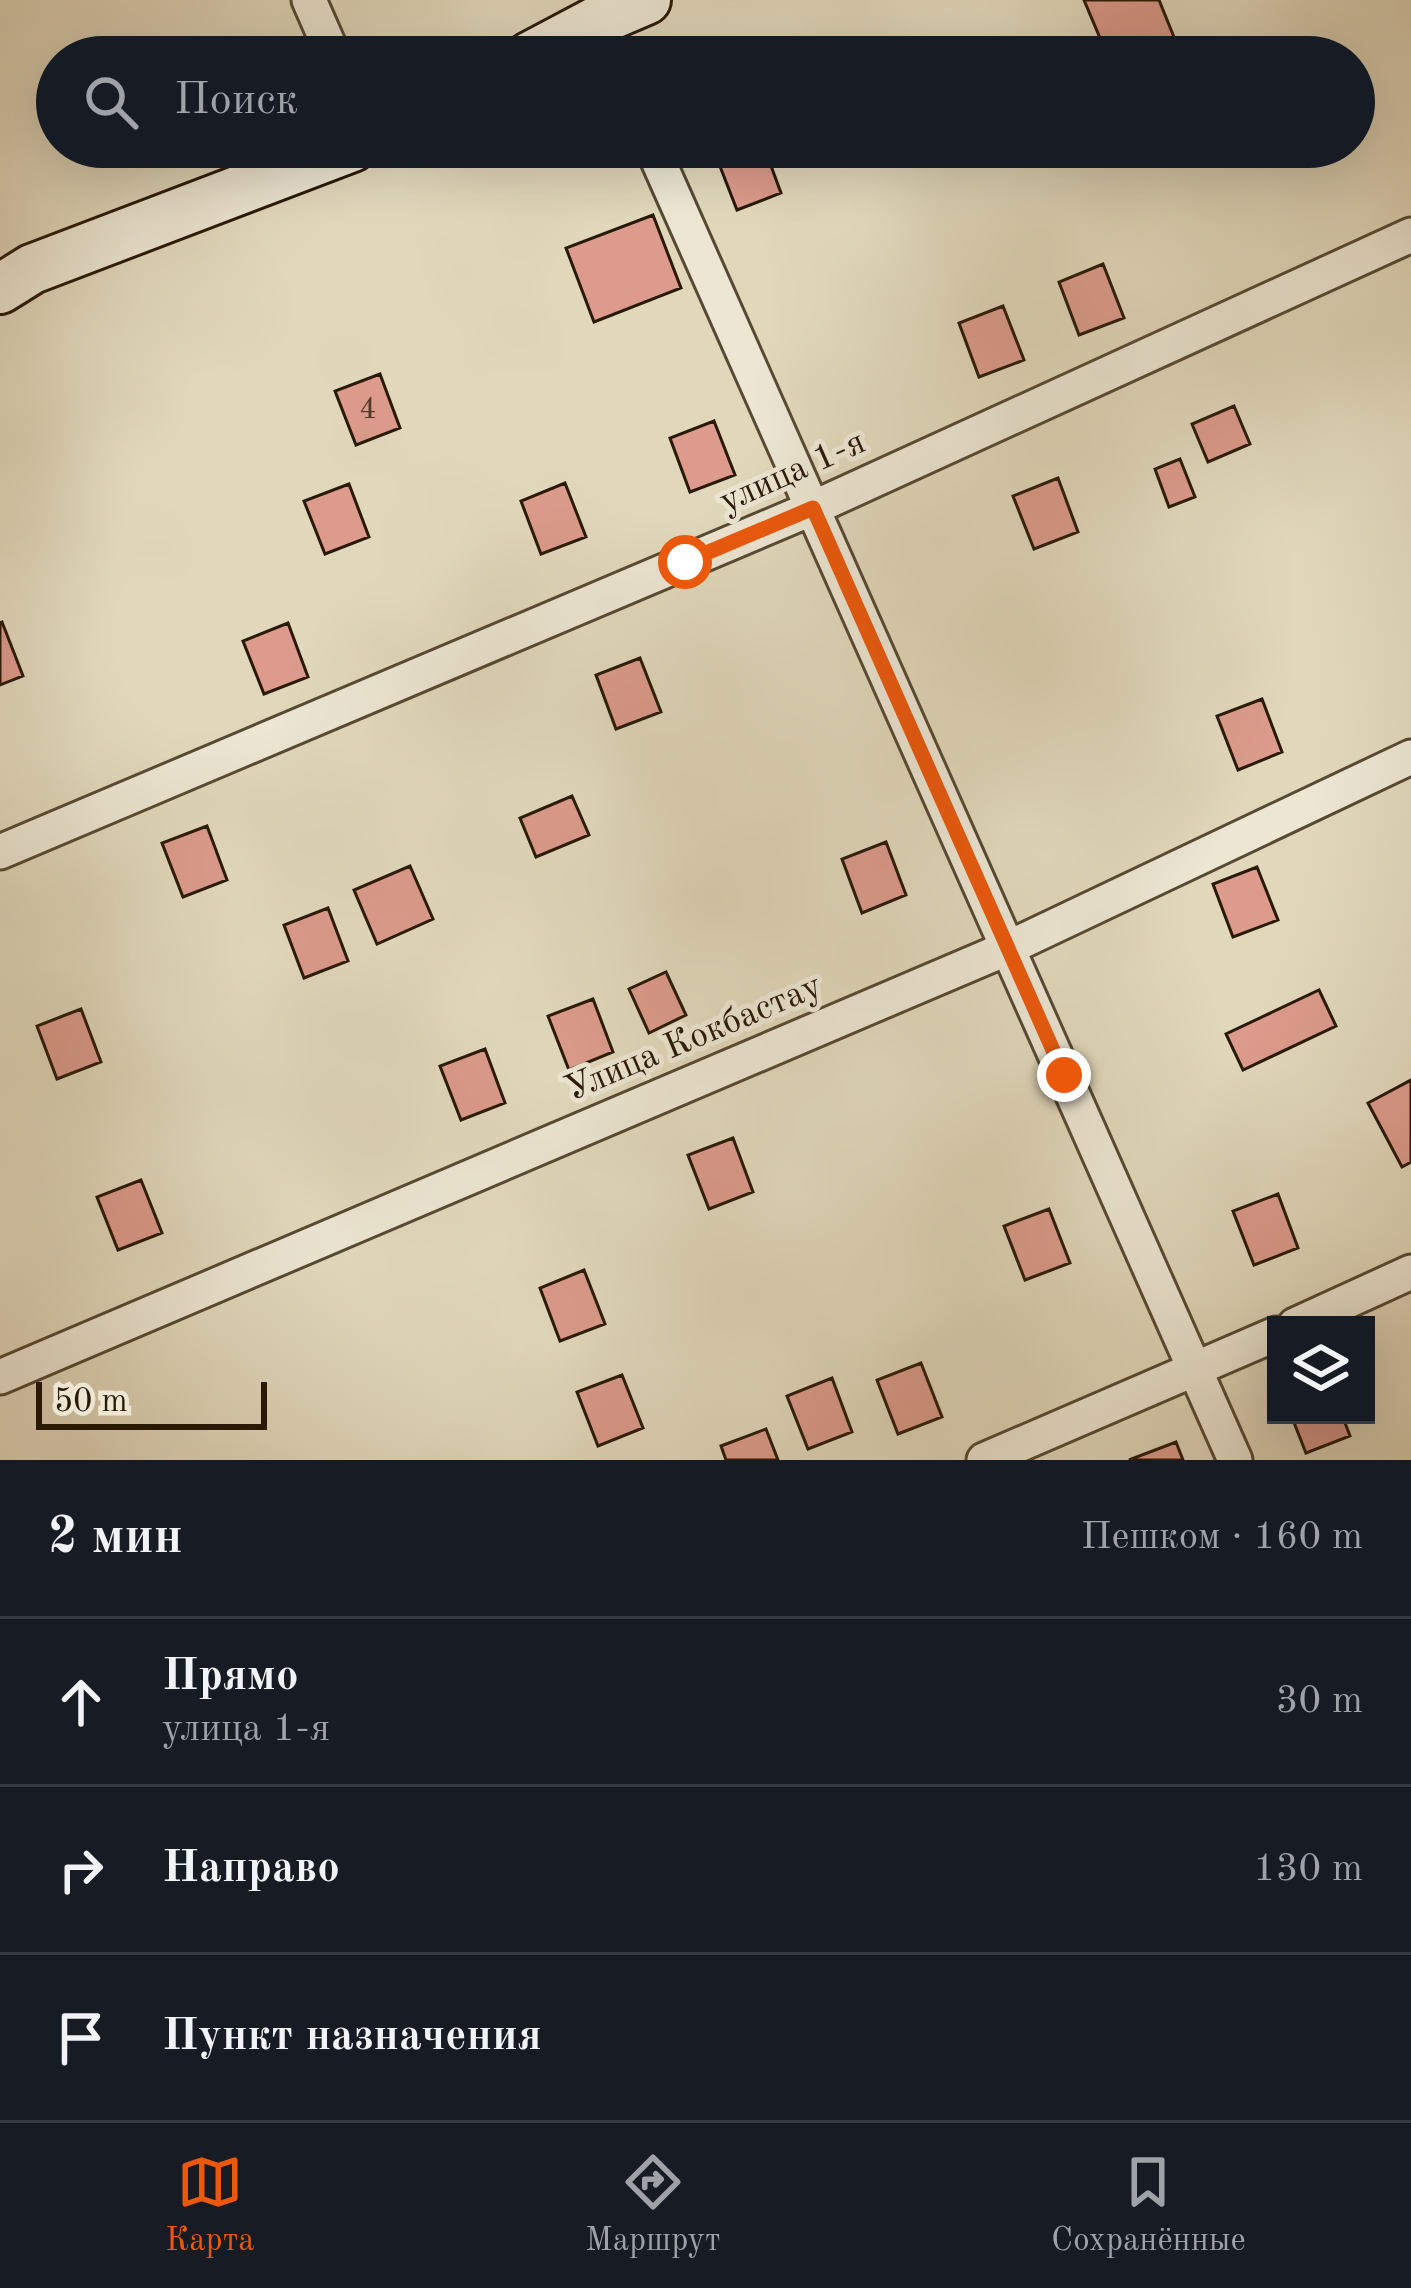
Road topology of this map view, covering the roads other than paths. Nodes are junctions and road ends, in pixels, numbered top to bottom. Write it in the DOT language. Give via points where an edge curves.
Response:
graph roads {
  1 [pos="309,0"];
  2 [pos="646,0"];
  3 [pos="325,36"];
  4 [pos="607,36"];
  5 [pos="297,168"];
  6 [pos="661,168"];
  7 [pos="1411,235"];
  8 [pos="0,289"];
  9 [pos="813,508"];
  10 [pos="1411,758"];
  11 [pos="0,852"];
  12 [pos="1008,948"];
  13 [pos="1411,1272"];
  14 [pos="1315,1316"];
  15 [pos="1267,1338"];
  16 [pos="1196,1371"];
  17 [pos="0,1377"];
  18 [pos="984,1460"];
  19 [pos="1235,1460"];
  1 -- 3 [label="street"];
  2 -- 4 [label="street"];
  5 -- 8 [label="street" via="32,269"];
  6 -- 9 [label="street"];
  7 -- 9 [label="street, улица 1-я"];
  9 -- 11 [label="street, улица 1-я"];
  9 -- 12 [label="street"];
  10 -- 12 [label="street, Улица Кокбастау"];
  12 -- 16 [label="street"];
  12 -- 17 [label="street, Улица Кокбастау"];
  13 -- 14 [label="street"];
  15 -- 16 [label="street"];
  16 -- 18 [label="street"];
  16 -- 19 [label="street"];
}
